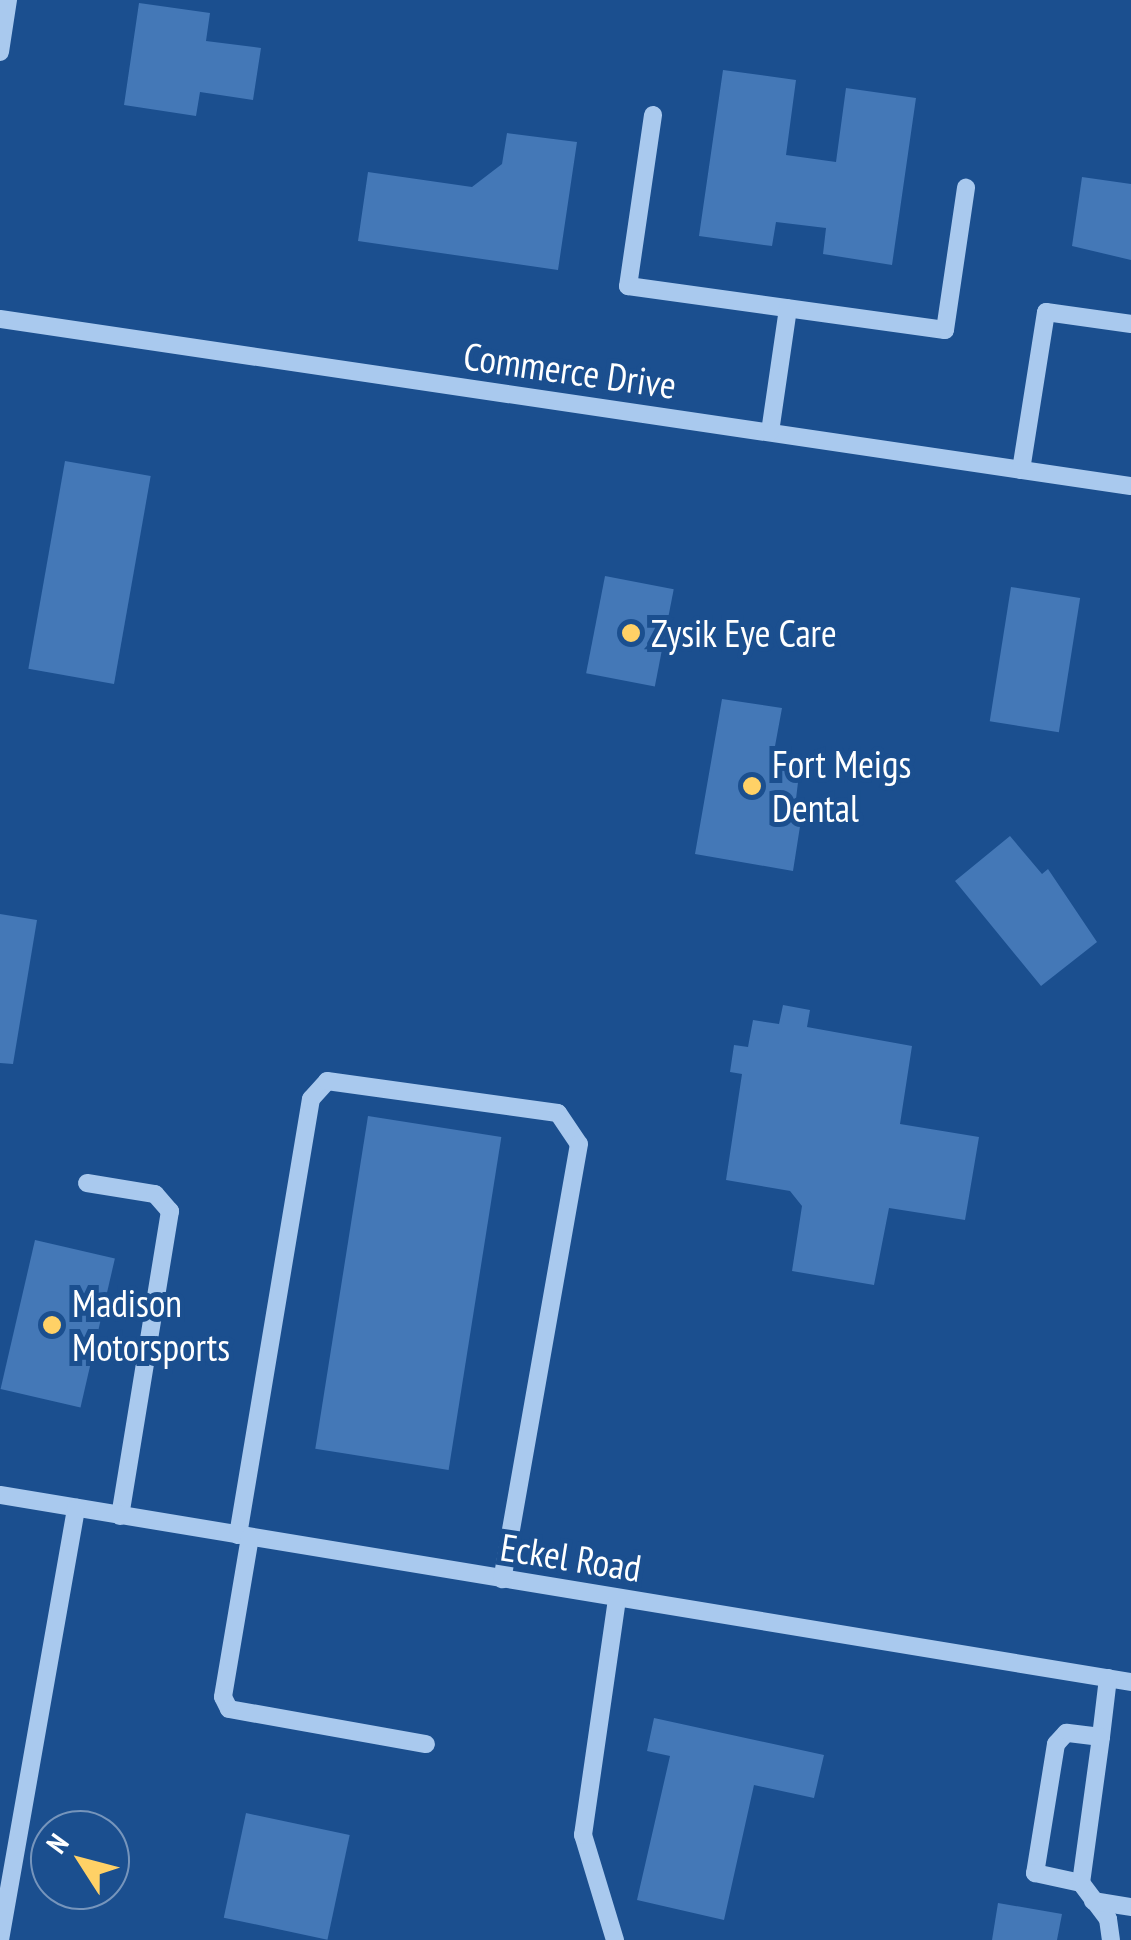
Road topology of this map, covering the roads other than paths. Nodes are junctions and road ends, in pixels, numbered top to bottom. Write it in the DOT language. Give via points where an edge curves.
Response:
graph roads {
  1 [pos="8,0"];
  2 [pos="0,52"];
  3 [pos="653,115"];
  4 [pos="966,188"];
  5 [pos="788,308"];
  6 [pos="0,319"];
  7 [pos="1131,324"];
  8 [pos="770,432"];
  9 [pos="1021,470"];
  10 [pos="1131,486"];
  11 [pos="87,1182"];
  12 [pos="0,1496"];
  13 [pos="76,1508"];
  14 [pos="120,1516"];
  15 [pos="244,1536"];
  16 [pos="502,1578"];
  17 [pos="618,1598"];
  18 [pos="1108,1678"];
  19 [pos="1131,1682"];
  20 [pos="1102,1737"];
  21 [pos="426,1744"];
  22 [pos="1080,1882"];
  23 [pos="1093,1901"];
  24 [pos="1131,1907"];
  25 [pos="0,1940"];
  26 [pos="615,1940"];
  27 [pos="1111,1940"];
  1 -- 2 [label="street"];
  3 -- 5 [label="street" via="628,286"];
  4 -- 5 [label="street" via="945,330"];
  5 -- 8 [label="street"];
  6 -- 8 [label="street, Commerce Drive"];
  7 -- 9 [label="street" via="1046,312"];
  8 -- 9 [label="street, Commerce Drive"];
  9 -- 10 [label="street, Commerce Drive"];
  11 -- 14 [label="street" via="154,1194 170,1211"];
  12 -- 13 [label="street, Eckel Road"];
  13 -- 14 [label="street, Eckel Road"];
  13 -- 25 [label="street"];
  14 -- 15 [label="street, Eckel Road"];
  15 -- 16 [label="street, Eckel Road"];
  15 -- 16 [label="street" via="311,1098 327,1081 558,1113 579,1144"];
  15 -- 21 [label="street" via="222,1697 228,1708"];
  16 -- 17 [label="street, Eckel Road"];
  17 -- 18 [label="street, Eckel Road"];
  17 -- 26 [label="street" via="583,1835"];
  18 -- 19 [label="street, Eckel Road"];
  18 -- 20 [label="street"];
  20 -- 22 [label="street"];
  20 -- 22 [label="street" via="1059,1737 1035,1873"];
  22 -- 23 [label="street"];
  23 -- 24 [label="street"];
  23 -- 27 [label="street" via="1108,1919"];
}
